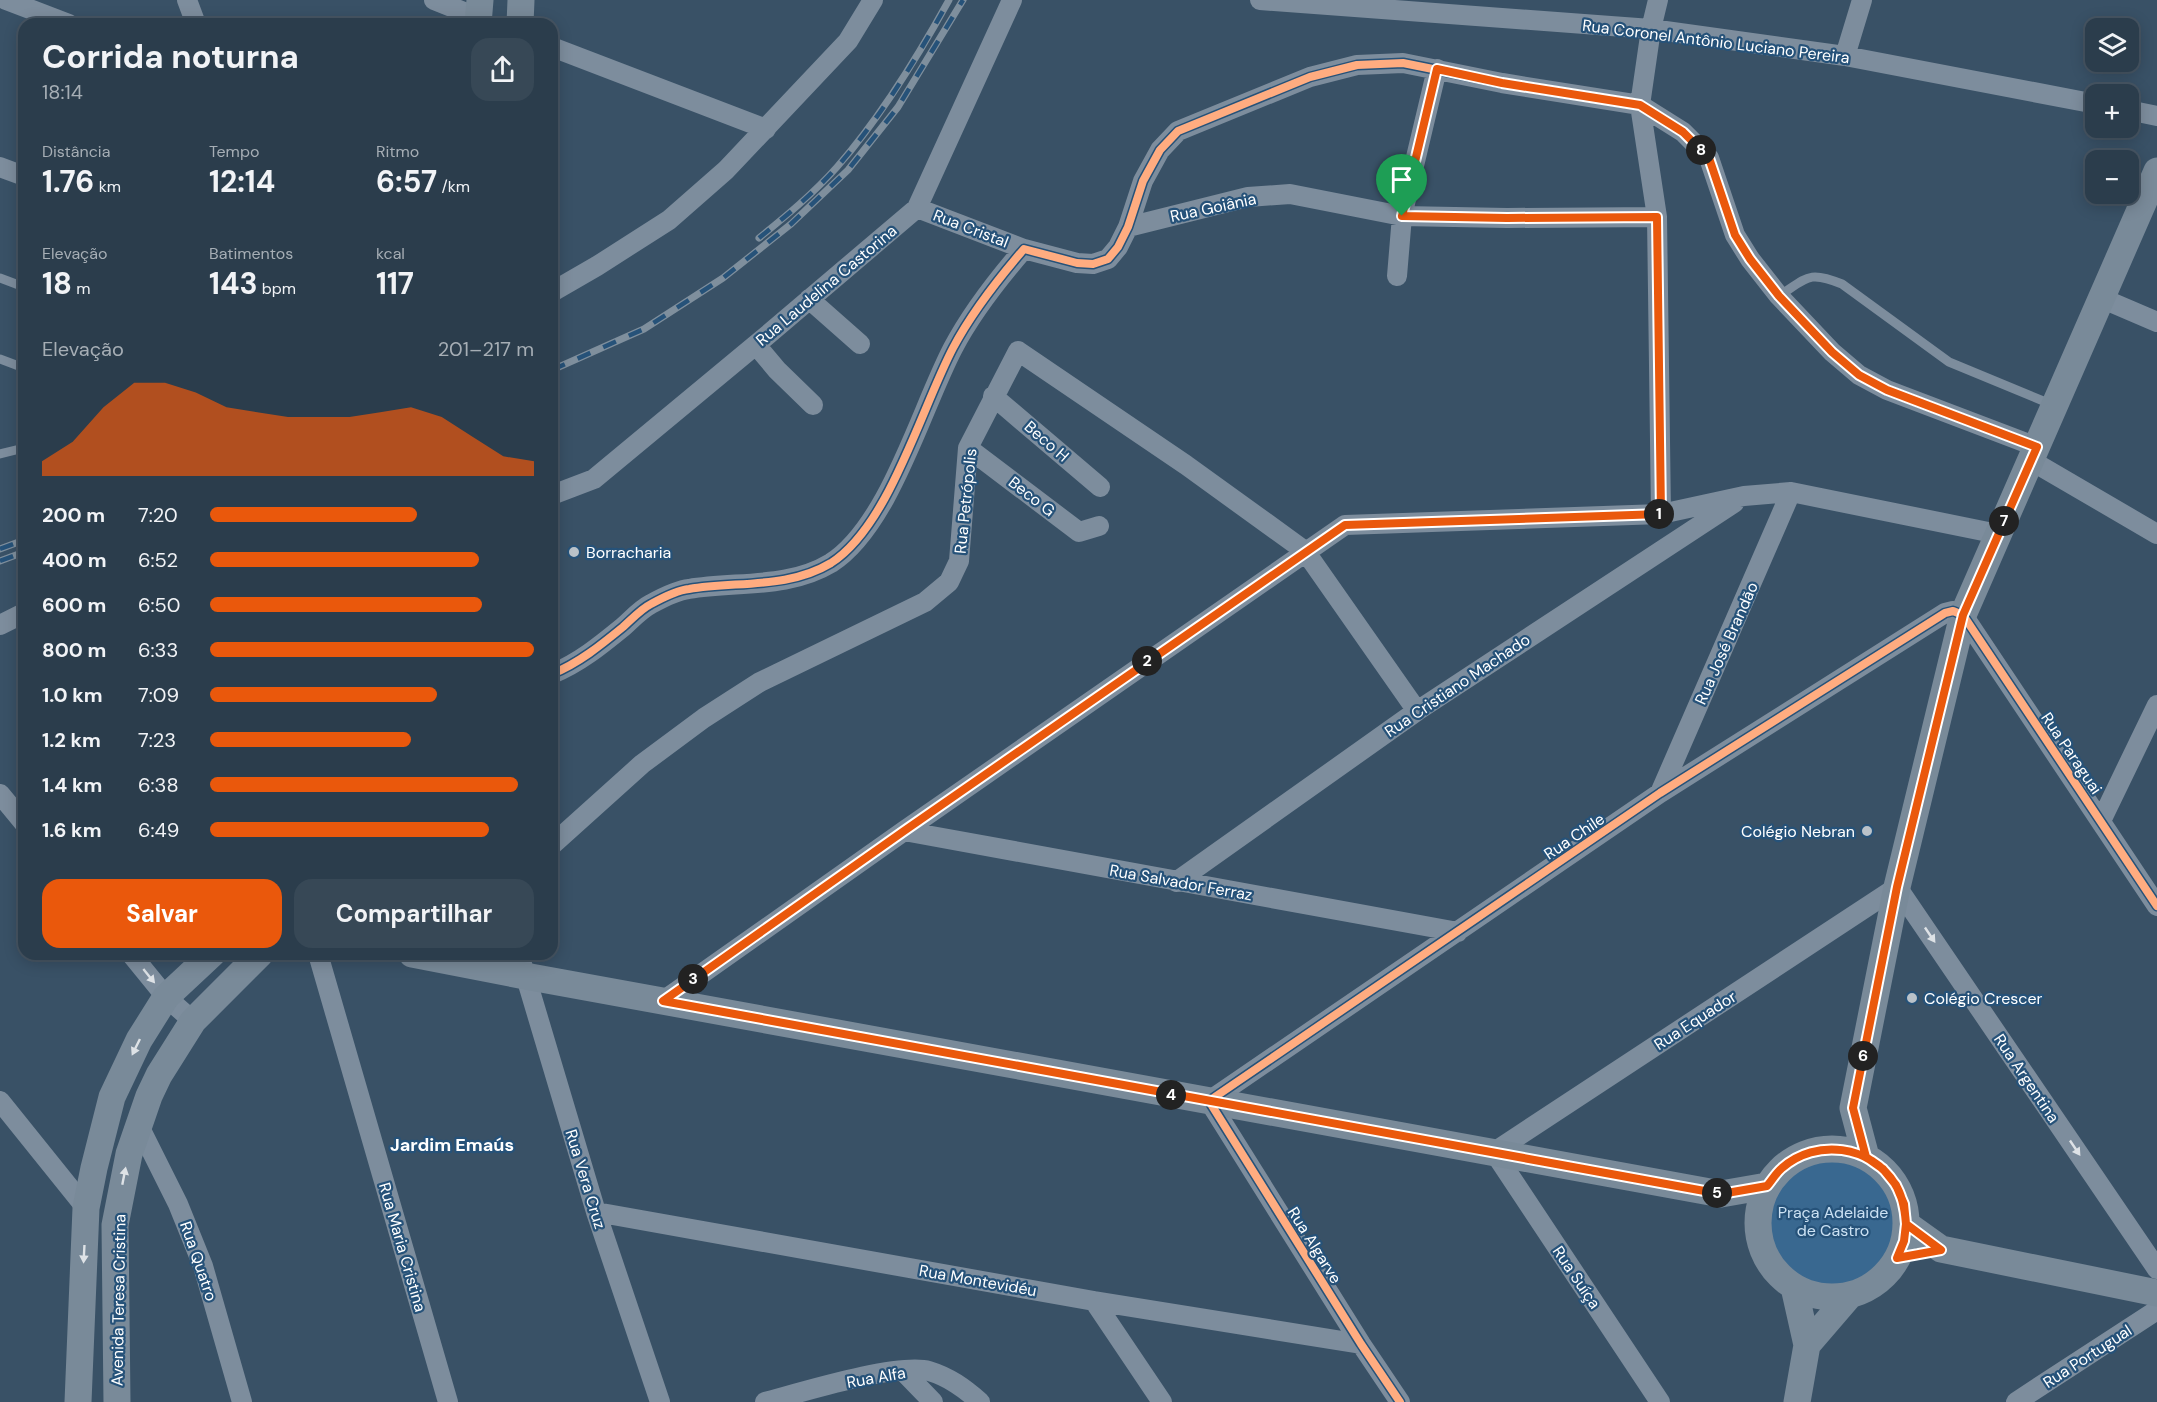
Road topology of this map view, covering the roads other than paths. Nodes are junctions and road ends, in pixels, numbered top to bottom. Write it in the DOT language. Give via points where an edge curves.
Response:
graph roads {
  1 [pos="6,0"];
  2 [pos="187,0"];
  3 [pos="434,0"];
  4 [pos="521,0"];
  5 [pos="873,0"];
  6 [pos="1012,0"];
  7 [pos="1260,0"];
  8 [pos="1658,0"];
  9 [pos="1862,0"];
  10 [pos="479,14"];
  11 [pos="53,18"];
  12 [pos="194,18"];
  13 [pos="520,18"];
  14 [pos="1651,29"];
  15 [pos="558,49"];
  16 [pos="1845,56"];
  17 [pos="1437,69"];
  18 [pos="2085,102"];
  19 [pos="1640,105"];
  20 [pos="2139,112"];
  21 [pos="2157,116"];
  22 [pos="766,129"];
  23 [pos="0,167"];
  24 [pos="2157,171"];
  25 [pos="18,174"];
  26 [pos="917,208"];
  27 [pos="1402,216"];
  28 [pos="1657,217"];
  29 [pos="1128,227"];
  30 [pos="1024,249"];
  31 [pos="1397,276"];
  32 [pos="0,278"];
  33 [pos="18,285"];
  34 [pos="558,289"];
  35 [pos="1779,296"];
  36 [pos="2101,297"];
  37 [pos="810,299"];
  38 [pos="2157,322"];
  39 [pos="860,344"];
  40 [pos="756,345"];
  41 [pos="0,359"];
  42 [pos="18,366"];
  43 [pos="993,396"];
  44 [pos="813,405"];
  45 [pos="2054,405"];
  46 [pos="968,448"];
  47 [pos="18,450"];
  48 [pos="2034,453"];
  49 [pos="0,454"];
  50 [pos="1100,487"];
  51 [pos="1791,492"];
  52 [pos="558,493"];
  53 [pos="1744,496"];
  54 [pos="1661,514"];
  55 [pos="1099,526"];
  56 [pos="1998,534"];
  57 [pos="2157,534"];
  58 [pos="1305,551"];
  59 [pos="1963,615"];
  60 [pos="18,616"];
  61 [pos="0,625"];
  62 [pos="558,672"];
  63 [pos="2157,705"];
  64 [pos="1417,711"];
  65 [pos="1660,793"];
  66 [pos="0,794"];
  67 [pos="18,816"];
  68 [pos="2101,821"];
  69 [pos="904,831"];
  70 [pos="558,840"];
  71 [pos="1176,882"];
  72 [pos="1897,887"];
  73 [pos="2157,906"];
  74 [pos="1458,932"];
  75 [pos="136,960"];
  76 [pos="206,960"];
  77 [pos="254,960"];
  78 [pos="320,960"];
  79 [pos="472,960"];
  80 [pos="522,965"];
  81 [pos="166,997"];
  82 [pos="663,1001"];
  83 [pos="193,1021"];
  84 [pos="0,1101"];
  85 [pos="1209,1101"];
  86 [pos="1853,1108"];
  87 [pos="139,1126"];
  88 [pos="1820,1149"];
  89 [pos="1494,1152"];
  90 [pos="1866,1157"];
  91 [pos="1767,1186"];
  92 [pos="1721,1194"];
  93 [pos="86,1208"];
  94 [pos="596,1212"];
  95 [pos="1757,1222"];
  96 [pos="1906,1224"];
  97 [pos="1941,1250"];
  98 [pos="1897,1258"];
  99 [pos="2157,1269"];
  100 [pos="1794,1287"];
  101 [pos="2157,1293"];
  102 [pos="1850,1294"];
  103 [pos="1094,1301"];
  104 [pos="2157,1310"];
  105 [pos="1361,1344"];
  106 [pos="1807,1345"];
  107 [pos="903,1371"];
  108 [pos="78,1402"];
  109 [pos="117,1402"];
  110 [pos="242,1402"];
  111 [pos="448,1402"];
  112 [pos="660,1402"];
  113 [pos="765,1402"];
  114 [pos="933,1402"];
  115 [pos="980,1402"];
  116 [pos="1162,1402"];
  117 [pos="1401,1402"];
  118 [pos="1660,1402"];
  119 [pos="1797,1402"];
  120 [pos="2016,1402"];
  1 -- 11 [label="street"];
  2 -- 12 [label="street"];
  3 -- 10 [label="street"];
  4 -- 13 [label="street"];
  5 -- 22 [label="street" via="848,41"];
  6 -- 26 [label="street, Rua Laudelina Castorina"];
  7 -- 14 [label="street, Rua Coronel Antônio Luciano Pereira"];
  8 -- 14 [label="street"];
  9 -- 16 [label="street"];
  14 -- 16 [label="street, Rua Coronel Antônio Luciano Pereira"];
  14 -- 19 [label="street"];
  15 -- 22 [label="street"];
  16 -- 18 [label="street, Rua Coronel Antônio Luciano Pereira"];
  17 -- 19 [label="street, Rua Cristal"];
  17 -- 27 [label="street"];
  17 -- 29 [label="street, Rua Cristal" via="1403,63 1356,65 1310,77 1178,131 1160,150 1143,181"];
  19 -- 28 [label="street"];
  19 -- 35 [label="street" via="1683,132 1709,158 1735,235"];
  20 -- 21 [label="street"];
  22 -- 34 [label="street" via="669,219"];
  23 -- 25 [label="street"];
  24 -- 36 [label="street"];
  26 -- 30 [label="street, Rua Cristal"];
  26 -- 37 [label="street, Rua Laudelina Castorina"];
  27 -- 28 [label="street, Rua Goiânia"];
  27 -- 29 [label="street, Rua Goiânia" via="1290,194 1248,197"];
  27 -- 31 [label="street"];
  28 -- 54 [label="street"];
  29 -- 30 [label="street, Rua Cristal" via="1108,259 1093,264 1077,264"];
  30 -- 62 [label="street" via="953,347 884,501 855,540 832,562 802,576 687,589 650,604 599,647"];
  32 -- 33 [label="lane"];
  35 -- 45 [label="lane" via="1808,278 1822,276 1842,284 1949,362"];
  35 -- 48 [label="street" via="1859,375"];
  36 -- 38 [label="street"];
  36 -- 45 [label="street"];
  37 -- 39 [label="street"];
  37 -- 40 [label="street, Rua Laudelina Castorina"];
  40 -- 44 [label="street"];
  40 -- 52 [label="street, Rua Laudelina Castorina" via="594,479"];
  41 -- 42 [label="lane"];
  43 -- 46 [label="street, Rua Petrópolis"];
  43 -- 50 [label="street, Beco H"];
  43 -- 58 [label="street, Rua Petrópolis" via="1018,351"];
  45 -- 48 [label="street"];
  46 -- 55 [label="street, Beco G" via="1079,532"];
  46 -- 70 [label="street, Rua Petrópolis" via="959,561 949,582 925,602 760,682 704,718 642,764"];
  47 -- 49 [label="lane"];
  48 -- 56 [label="street"];
  48 -- 57 [label="street"];
  51 -- 53 [label="street"];
  51 -- 56 [label="street"];
  51 -- 65 [label="street, Rua José Brandão"];
  53 -- 54 [label="street"];
  53 -- 64 [label="street, Rua Cristiano Machado"];
  54 -- 58 [label="street" via="1345,525"];
  56 -- 59 [label="street"];
  58 -- 64 [label="street, Rua Petrópolis"];
  58 -- 69 [label="street"];
  59 -- 65 [label="street, Rua Chile" via="1953,611 1945,614"];
  59 -- 68 [label="street, Rua Paraguai"];
  59 -- 72 [label="street"];
  60 -- 61 [label="street"];
  63 -- 68 [label="street"];
  64 -- 71 [label="street, Rua Cristiano Machado"];
  65 -- 74 [label="street, Rua Chile"];
  66 -- 67 [label="street"];
  68 -- 73 [label="street, Rua Paraguai"];
  69 -- 71 [label="street, Rua Salvador Ferraz"];
  69 -- 82 [label="street"];
  71 -- 74 [label="street, Rua Salvador Ferraz"];
  72 -- 86 [label="street"];
  72 -- 89 [label="street, Rua Equador"];
  72 -- 99 [label="street, Rua Argentina, one-way"];
  74 -- 85 [label="street, Rua Chile"];
  75 -- 81 [label="street, one-way"];
  76 -- 81 [label="street, Avenida Teresa Cristina"];
  77 -- 83 [label="street, Avenida Teresa Cristina"];
  78 -- 111 [label="street, Rua Maria Cristina"];
  79 -- 80 [label="street"];
  80 -- 82 [label="street"];
  80 -- 94 [label="street, Rua Vera Cruz"];
  81 -- 83 [label="street"];
  81 -- 93 [label="street, Avenida Teresa Cristina, one-way" via="139,1040 112,1097"];
  82 -- 85 [label="street"];
  83 -- 87 [label="street, Avenida Teresa Cristina" via="159,1075"];
  84 -- 93 [label="street"];
  85 -- 89 [label="street"];
  85 -- 105 [label="street, Rua Algarve"];
  86 -- 88 [label="street"];
  86 -- 90 [label="street"];
  109 -- 87 [label="street, Avenida Teresa Cristina, one-way" via="116,1225 129,1154"];
  87 -- 110 [label="street, Rua Quatro" via="178,1204 203,1266"];
  88 -- 90 [label="street" via="1844,1149"];
  88 -- 91 [label="street" via="1798,1156 1780,1169"];
  89 -- 92 [label="street"];
  89 -- 118 [label="street, Rua Suíça"];
  90 -- 96 [label="street" via="1896,1185 1904,1204"];
  91 -- 92 [label="street"];
  91 -- 95 [label="street"];
  92 -- 95 [label="street"];
  93 -- 108 [label="street, Avenida Teresa Cristina, one-way"];
  94 -- 103 [label="street, Rua Montevidéu"];
  94 -- 112 [label="street, Rua Vera Cruz"];
  95 -- 100 [label="street" via="1767,1260"];
  96 -- 97 [label="street"];
  96 -- 98 [label="street"];
  97 -- 98 [label="street"];
  97 -- 101 [label="street"];
  98 -- 102 [label="street" via="1869,1287"];
  100 -- 102 [label="street" via="1821,1296"];
  100 -- 106 [label="street"];
  102 -- 106 [label="street"];
  103 -- 105 [label="street, Rua Montevidéu"];
  103 -- 116 [label="street"];
  104 -- 120 [label="street, Rua Portugual"];
  105 -- 117 [label="street, Rua Algarve"];
  106 -- 119 [label="street"];
  107 -- 113 [label="street, Rua Alfa" via="889,1371"];
  107 -- 114 [label="street"];
  107 -- 115 [label="street, Rua Alfa" via="927,1370 960,1384"];
}
